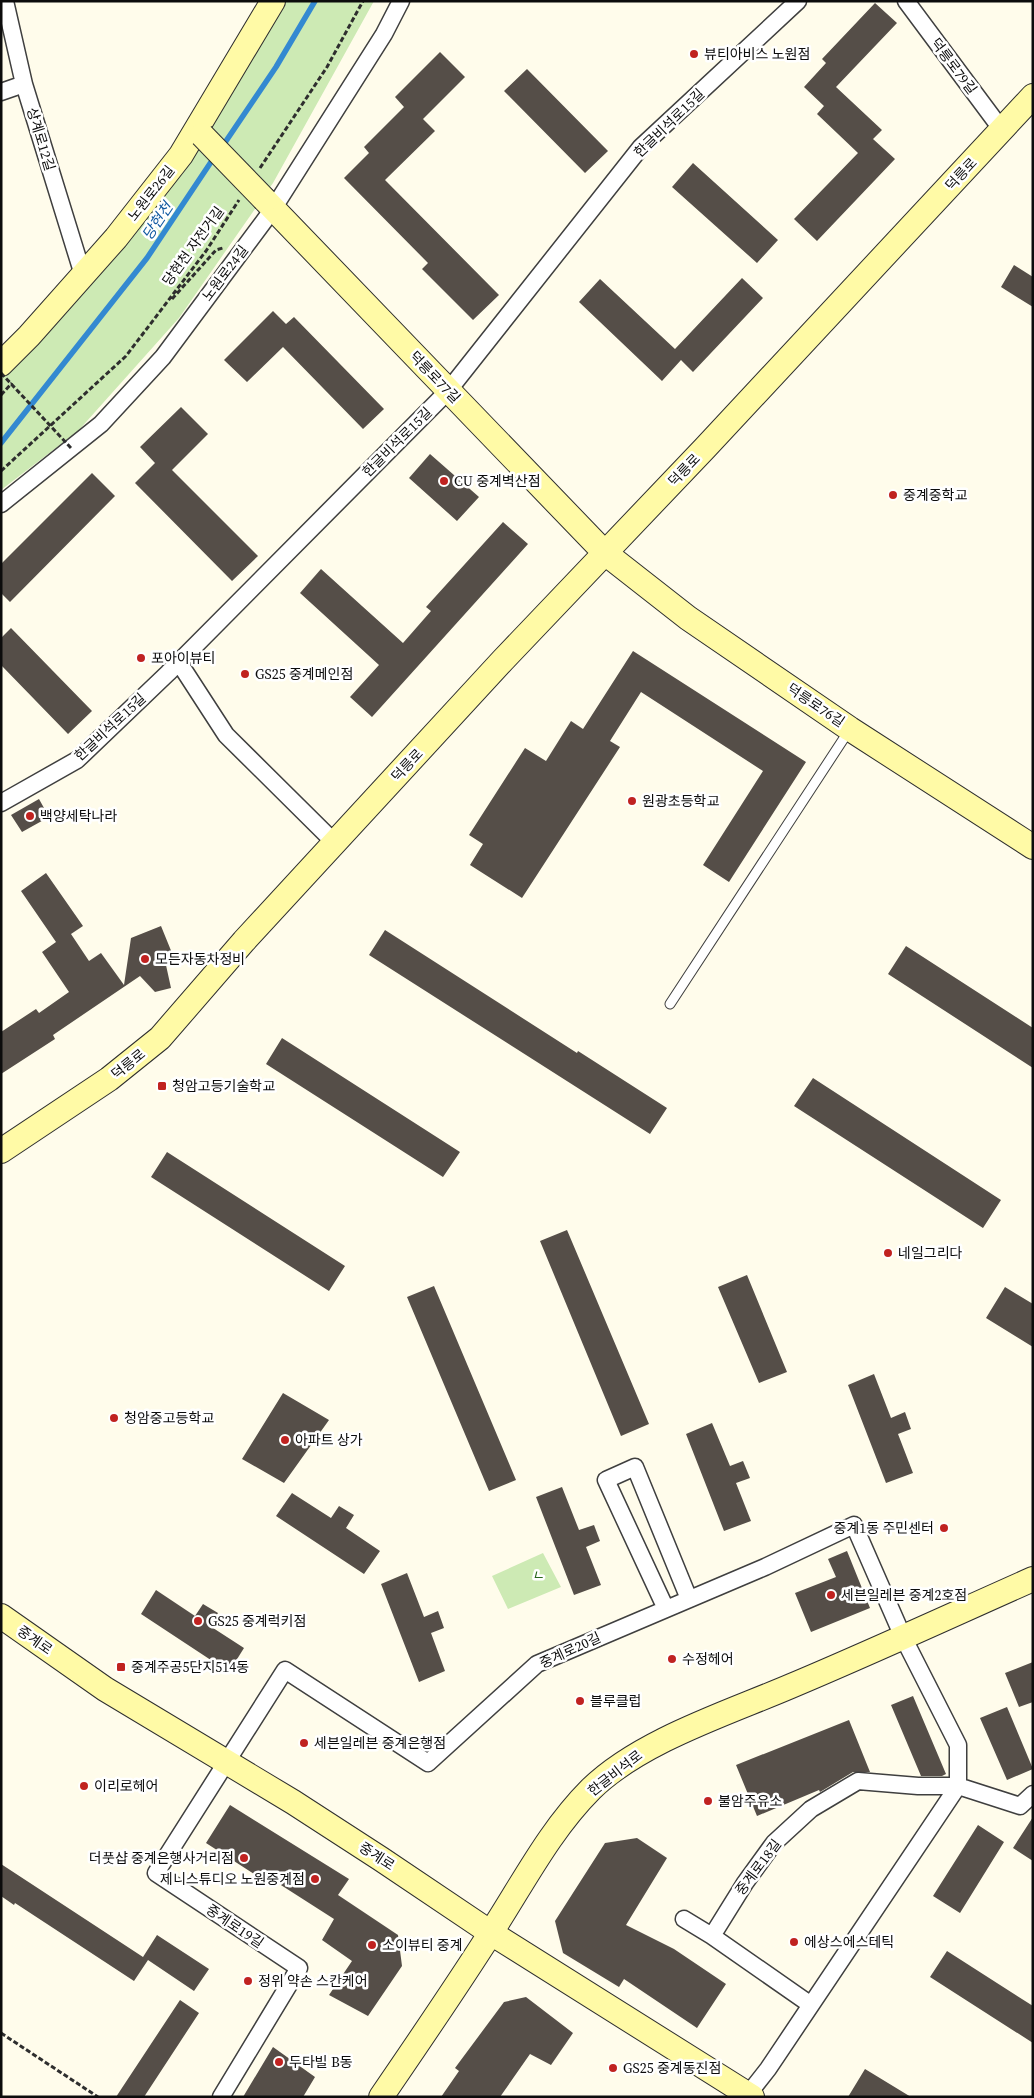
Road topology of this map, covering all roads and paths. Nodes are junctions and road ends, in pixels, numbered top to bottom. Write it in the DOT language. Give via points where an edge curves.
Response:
graph roads {
  1 [pos="5,1"];
  2 [pos="273,1"];
  3 [pos="363,1"];
  4 [pos="402,1"];
  5 [pos="798,1"];
  6 [pos="906,1"];
  7 [pos="24,84"];
  8 [pos="1,92"];
  9 [pos="1033,96"];
  10 [pos="1002,130"];
  11 [pos="199,132"];
  12 [pos="255,176"];
  13 [pos="261,201"];
  14 [pos="238,256"];
  15 [pos="83,275"];
  16 [pos="156,316"];
  17 [pos="1,364"];
  18 [pos="1,373"];
  19 [pos="448,391"];
  20 [pos="71,448"];
  21 [pos="1,471"];
  22 [pos="1,504"];
  23 [pos="605,553"];
  24 [pos="178,661"];
  25 [pos="850,728"];
  26 [pos="1,803"];
  27 [pos="335,843"];
  28 [pos="1033,847"];
  29 [pos="670,1004"];
  30 [pos="1,1151"];
  31 [pos="1033,1579"];
  32 [pos="689,1599"];
  33 [pos="666,1609"];
  34 [pos="1,1616"];
  35 [pos="903,1637"];
  36 [pos="226,1762"];
  37 [pos="958,1786"];
  38 [pos="1033,1794"];
  39 [pos="1027,1810"];
  40 [pos="684,1920"];
  41 [pos="490,1934"];
  42 [pos="712,1936"];
  43 [pos="811,2004"];
  44 [pos="1,2033"];
  45 [pos="749,2096"];
  46 [pos="98,2097"];
  47 [pos="221,2097"];
  48 [pos="382,2097"];
  1 -- 7 [label="street, 상계로12길"];
  2 -- 11 [label="main road, 노원로26길"];
  3 -- 12 [label="path" via="327,68"];
  4 -- 13 [label="street, 노원로24길" via="379,42"];
  5 -- 19 [label="street, 한글비석로15길" via="641,147"];
  6 -- 10 [label="street, 덕릉로79길"];
  7 -- 8 [label="street"];
  7 -- 15 [label="street, 상계로12길"];
  9 -- 10 [label="main road, 덕릉로"];
  10 -- 23 [label="main road, 덕릉로"];
  11 -- 13 [label="main road, 덕릉로77길, bridge"];
  11 -- 15 [label="main road, 노원로26길"];
  13 -- 14 [label="street, 노원로24길"];
  13 -- 16 [label="path, 당현천 자전거길" via="206,251"];
  13 -- 19 [label="main road, 덕릉로77길"];
  14 -- 16 [label="path" via="224,248 216,250"];
  14 -- 20 [label="street, 노원로24길" via="162,357 100,424"];
  15 -- 17 [label="main road, 노원로26길"];
  16 -- 21 [label="path, 당현천 자전거길" via="126,356"];
  18 -- 20 [label="path, bridge"];
  19 -- 23 [label="main road, 덕릉로77길"];
  19 -- 24 [label="street, 한글비석로15길"];
  20 -- 22 [label="street, 노원로24길"];
  23 -- 25 [label="main road, 덕릉로76길" via="688,618"];
  23 -- 27 [label="main road, 덕릉로"];
  24 -- 26 [label="street, 한글비석로15길" via="77,760"];
  24 -- 27 [label="street" via="226,735"];
  25 -- 28 [label="main road, 덕릉로76길"];
  25 -- 29 [label="lane"];
  27 -- 30 [label="main road, 덕릉로" via="201,988 160,1038 109,1079"];
  31 -- 35 [label="main road, 한글비석로"];
  32 -- 33 [label="street, 중계로20길"];
  32 -- 33 [label="street" via="635,1467 606,1480"];
  32 -- 35 [label="street, 중계로20길" via="854,1525"];
  33 -- 36 [label="street, 중계로20길" via="538,1664 428,1763 285,1670"];
  34 -- 36 [label="main road, 중계로" via="105,1689"];
  35 -- 37 [label="street" via="958,1745"];
  35 -- 41 [label="main road, 한글비석로" via="683,1732 625,1762 592,1788 574,1810 529,1869"];
  36 -- 41 [label="main road, 중계로" via="382,1859"];
  36 -- 47 [label="street, 중계로19길" via="156,1873 299,1968"];
  37 -- 39 [label="street, 중계로18길"];
  37 -- 42 [label="street, 중계로18길" via="858,1781 811,1809 774,1843"];
  37 -- 43 [label="street"];
  38 -- 39 [label="street"];
  40 -- 42 [label="street"];
  41 -- 45 [label="main road, 중계로"];
  41 -- 48 [label="main road, 한글비석로"];
  42 -- 43 [label="street"];
  43 -- 45 [label="street"];
  44 -- 46 [label="path"];
}
